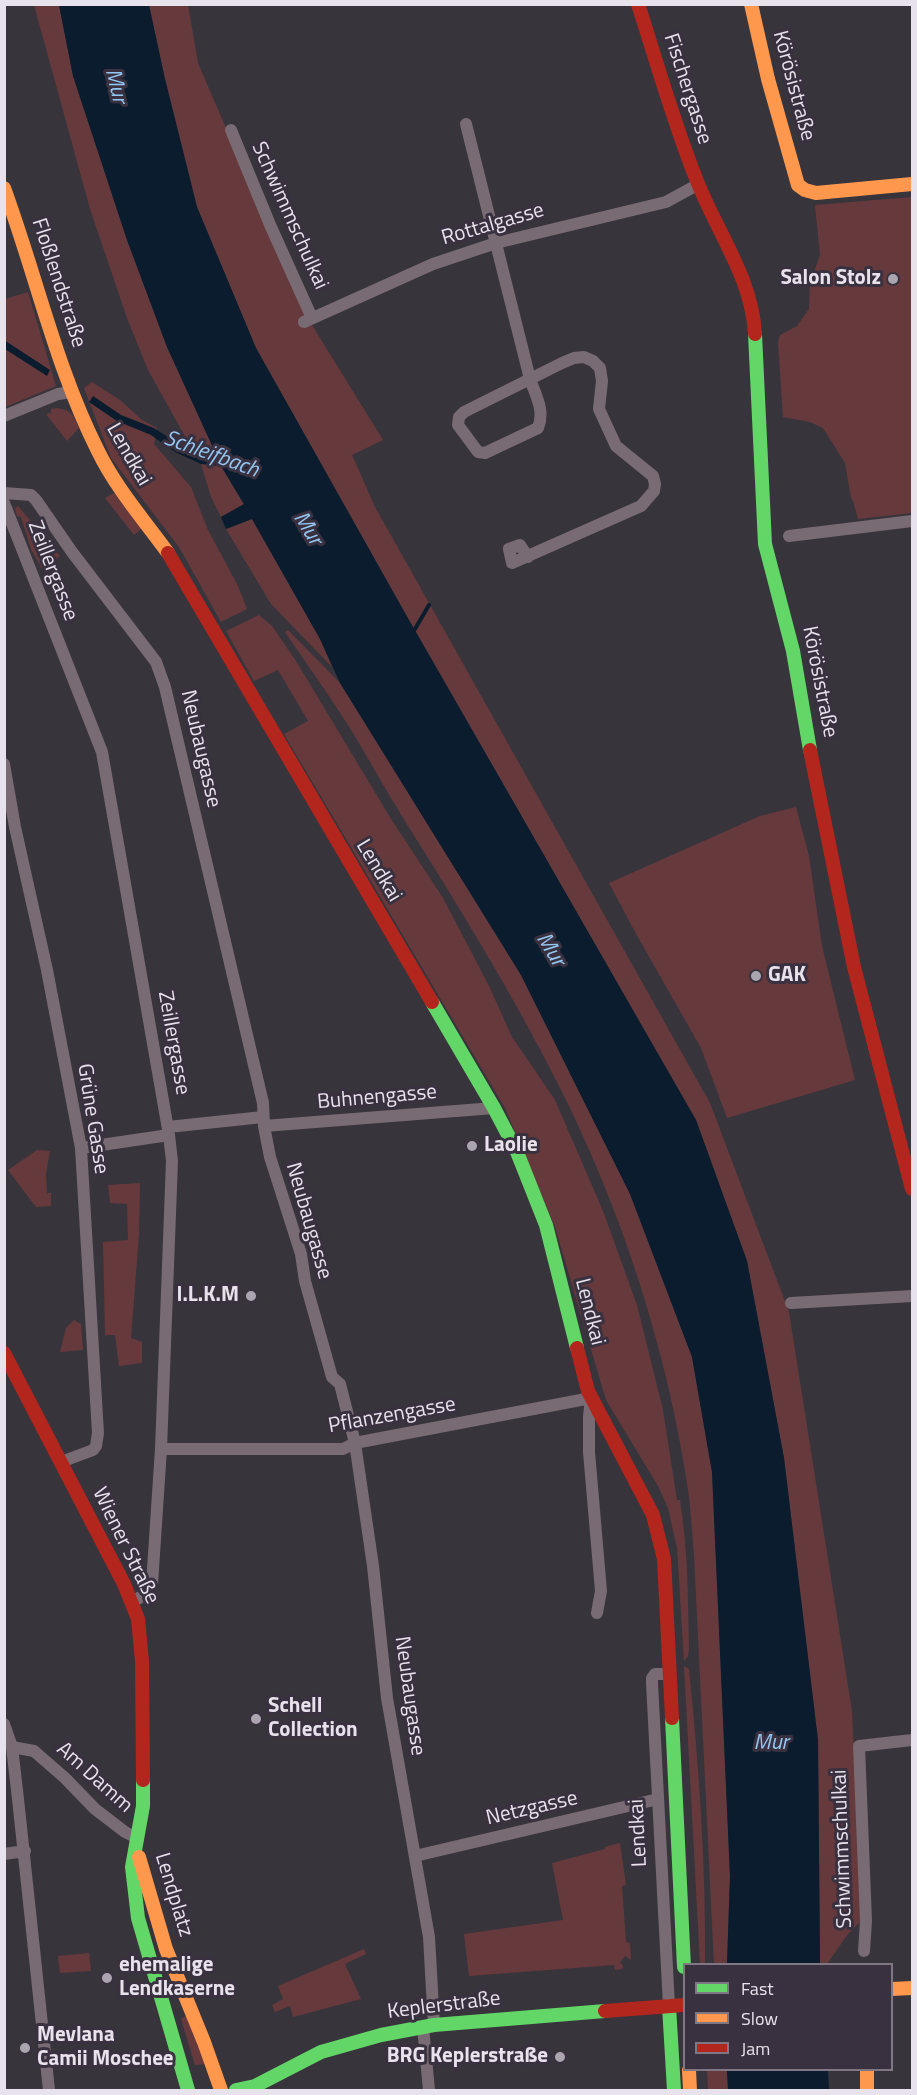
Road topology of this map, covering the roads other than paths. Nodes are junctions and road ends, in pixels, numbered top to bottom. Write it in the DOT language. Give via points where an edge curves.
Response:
graph roads {
  1 [pos="638,4"];
  2 [pos="751,4"];
  3 [pos="466,124"];
  4 [pos="231,130"];
  5 [pos="912,184"];
  6 [pos="698,185"];
  7 [pos="4,188"];
  8 [pos="496,243"];
  9 [pos="308,320"];
  10 [pos="530,379"];
  11 [pos="72,392"];
  12 [pos="4,416"];
  13 [pos="4,493"];
  14 [pos="4,503"];
  15 [pos="912,520"];
  16 [pos="789,536"];
  17 [pos="509,549"];
  18 [pos="4,764"];
  19 [pos="494,1108"];
  20 [pos="264,1122"];
  21 [pos="169,1131"];
  22 [pos="81,1148"];
  23 [pos="912,1189"];
  24 [pos="912,1296"];
  25 [pos="791,1303"];
  26 [pos="4,1353"];
  27 [pos="591,1398"];
  28 [pos="355,1443"];
  29 [pos="161,1449"];
  30 [pos="61,1462"];
  31 [pos="132,1602"];
  32 [pos="597,1613"];
  33 [pos="670,1674"];
  34 [pos="4,1724"];
  35 [pos="912,1740"];
  36 [pos="12,1747"];
  37 [pos="658,1799"];
  38 [pos="137,1842"];
  39 [pos="25,1851"];
  40 [pos="4,1854"];
  41 [pos="416,1856"];
  42 [pos="159,1923"];
  43 [pos="141,1928"];
  44 [pos="864,1951"];
  45 [pos="684,1963"];
  46 [pos="912,1988"];
  47 [pos="893,1989"];
  48 [pos="676,2005"];
  49 [pos="428,2026"];
  50 [pos="689,2071"];
  51 [pos="867,2071"];
  52 [pos="49,2091"];
  53 [pos="188,2091"];
  54 [pos="221,2091"];
  55 [pos="236,2091"];
  56 [pos="429,2091"];
  57 [pos="674,2091"];
  58 [pos="690,2091"];
  59 [pos="867,2091"];
  1 -- 6 [label="main road, Fischergasse"];
  2 -- 5 [label="main road, Körösistraße" via="798,185 816,193"];
  3 -- 8 [label="street"];
  4 -- 9 [label="street, Schwimmschulkai"];
  6 -- 8 [label="street, Rottalgasse" via="666,202"];
  6 -- 23 [label="main road, Körösistraße" via="744,279 754,317 765,544 793,651 854,967"];
  7 -- 11 [label="main road, Floßlendstraße"];
  8 -- 9 [label="street, Rottalgasse" via="433,264"];
  8 -- 10 [label="street"];
  10 -- 10 [label="street" via="459,417 458,425 478,452 485,453 538,428 542,419 540,404"];
  10 -- 17 [label="street" via="573,358 593,361 600,368 602,381 599,409 616,446 653,476 655,484 641,506 528,557 512,563"];
  11 -- 12 [label="street"];
  11 -- 19 [label="main road, Lendkai" via="107,468 168,554"];
  13 -- 20 [label="street, Neubaugasse" via="31,495 36,500 156,662 263,1103"];
  14 -- 21 [label="street, Zeillergasse" via="102,752"];
  15 -- 16 [label="street"];
  18 -- 22 [label="street, Grüne Gasse"];
  19 -- 20 [label="street, Buhnengasse"];
  19 -- 27 [label="main road, Lendkai" via="517,1152 546,1225"];
  20 -- 21 [label="street, Buhnengasse"];
  20 -- 28 [label="street, Neubaugasse" via="270,1157 301,1254 332,1377 340,1384"];
  21 -- 22 [label="street, Buhnengasse"];
  21 -- 29 [label="street, Zeillergasse" via="172,1161"];
  22 -- 30 [label="street, Grüne Gasse" via="98,1433 93,1450"];
  24 -- 25 [label="street"];
  26 -- 30 [label="main road, Wiener Straße"];
  27 -- 28 [label="street, Pflanzengasse"];
  27 -- 32 [label="street, Lendkai" via="589,1452 602,1592"];
  27 -- 33 [label="main road, Lendkai" via="653,1515 664,1559"];
  28 -- 29 [label="street, Pflanzengasse" via="343,1449"];
  28 -- 41 [label="street, Neubaugasse" via="374,1566 387,1698"];
  29 -- 31 [label="street, Zeillergasse" via="152,1584"];
  30 -- 31 [label="main road, Wiener Straße"];
  31 -- 38 [label="main road, Wiener Straße" via="140,1627 142,1661 143,1806"];
  33 -- 37 [label="street, Lendkai" via="655,1674 652,1678"];
  33 -- 45 [label="main road, Lendkai"];
  34 -- 36 [label="street"];
  35 -- 44 [label="street, Schwimmschulkai" via="859,1746 866,1908"];
  36 -- 38 [label="street, Am Damm" via="34,1751 95,1809"];
  36 -- 39 [label="street"];
  37 -- 41 [label="street, Netzgasse"];
  37 -- 48 [label="street, Lendkai"];
  38 -- 42 [label="main road, Lendplatz"];
  38 -- 43 [label="main road, Lendplatz" via="132,1867"];
  39 -- 40 [label="street"];
  39 -- 52 [label="street"];
  41 -- 49 [label="street, Neubaugasse" via="429,1937"];
  42 -- 43 [label="main road"];
  42 -- 54 [label="main road, Lendplatz" via="215,2066"];
  43 -- 53 [label="main road, Lendplatz"];
  46 -- 47 [label="main road"];
  48 -- 49 [label="main road, Keplerstraße"];
  48 -- 57 [label="main road"];
  49 -- 55 [label="main road, Keplerstraße" via="321,2052 255,2086"];
  49 -- 56 [label="street, Neubaugasse"];
  50 -- 58 [label="main road"];
  51 -- 59 [label="main road"];
}
